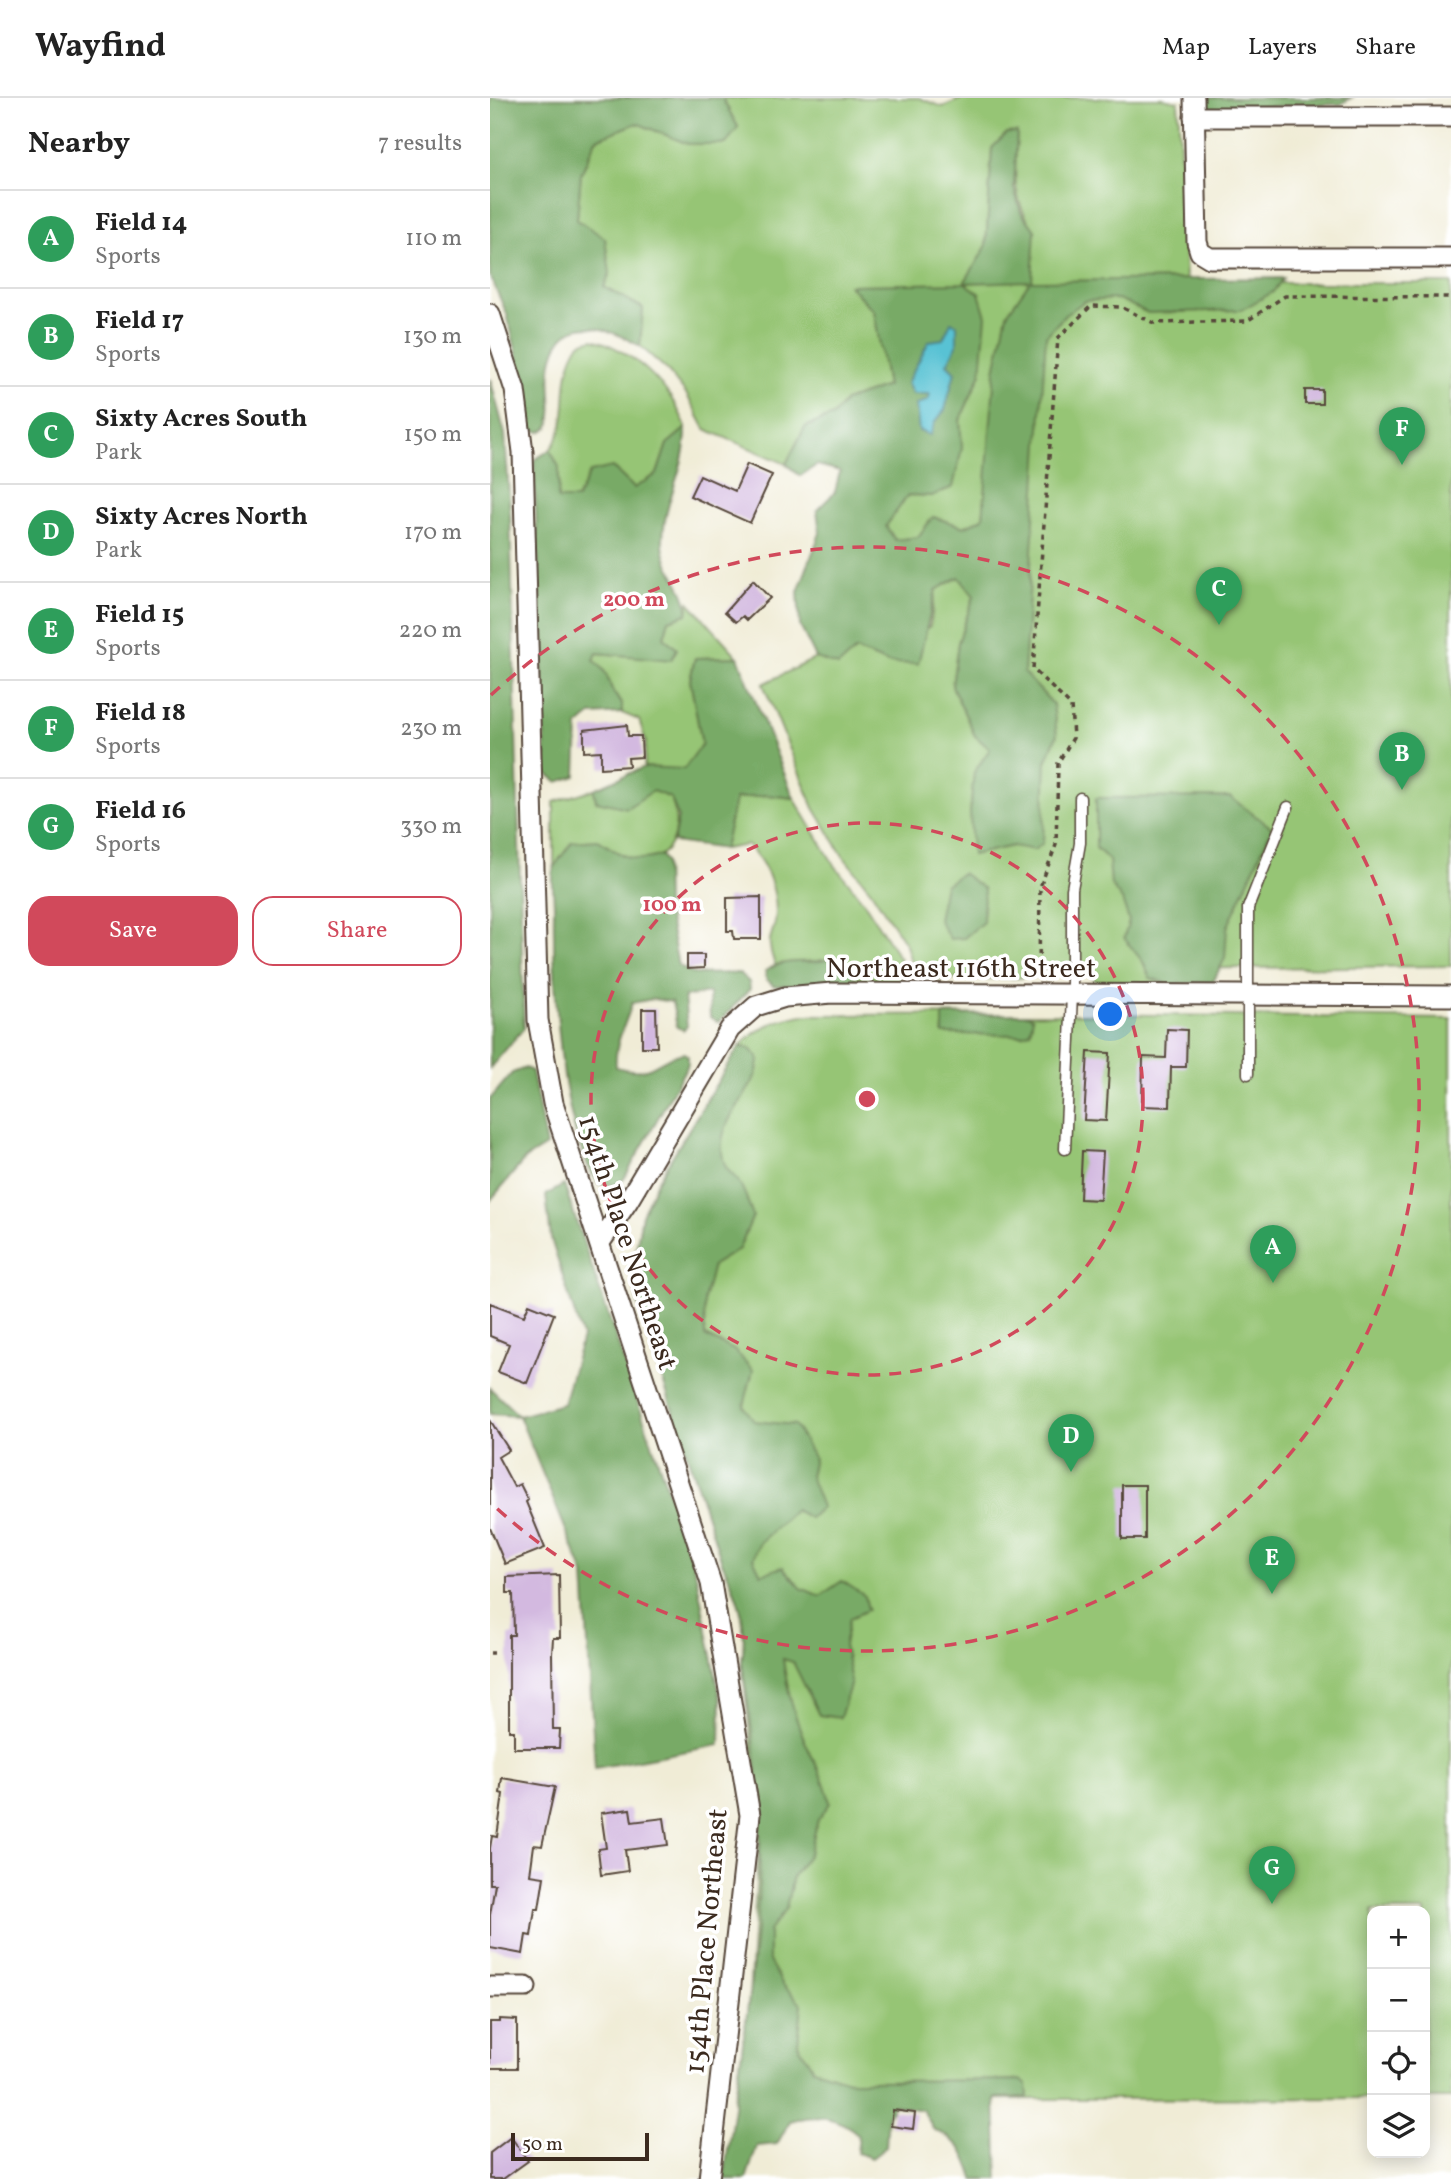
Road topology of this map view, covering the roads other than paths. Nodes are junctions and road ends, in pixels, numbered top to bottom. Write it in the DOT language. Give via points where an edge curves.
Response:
graph roads {
  1 [pos="1194,108"];
  2 [pos="1451,117"];
  3 [pos="1451,258"];
  4 [pos="490,314"];
  5 [pos="1080,798"];
  6 [pos="1288,807"];
  7 [pos="1072,995"];
  8 [pos="1247,996"];
  9 [pos="1451,996"];
  10 [pos="1248,1074"];
  11 [pos="1065,1149"];
  12 [pos="601,1241"];
  13 [pos="490,1987"];
  14 [pos="526,1987"];
  15 [pos="709,2179"];
  1 -- 2 [label="street"];
  1 -- 3 [label="street" via="1196,226 1200,252 1210,258"];
  4 -- 12 [label="street, 154th Place Northeast" via="515,390 523,452 538,1020 553,1103"];
  5 -- 7 [label="lane" via="1080,843 1072,889"];
  6 -- 8 [label="lane" via="1248,908"];
  7 -- 8 [label="street, Northeast 116th Street"];
  7 -- 11 [label="lane"];
  7 -- 12 [label="street, Northeast 116th Street" via="832,993 785,997 756,1006 730,1029"];
  8 -- 9 [label="street, Northeast 116th Street"];
  8 -- 10 [label="lane"];
  12 -- 15 [label="street, 154th Place Northeast" via="711,1583 750,1815"];
  13 -- 14 [label="street"];
}
